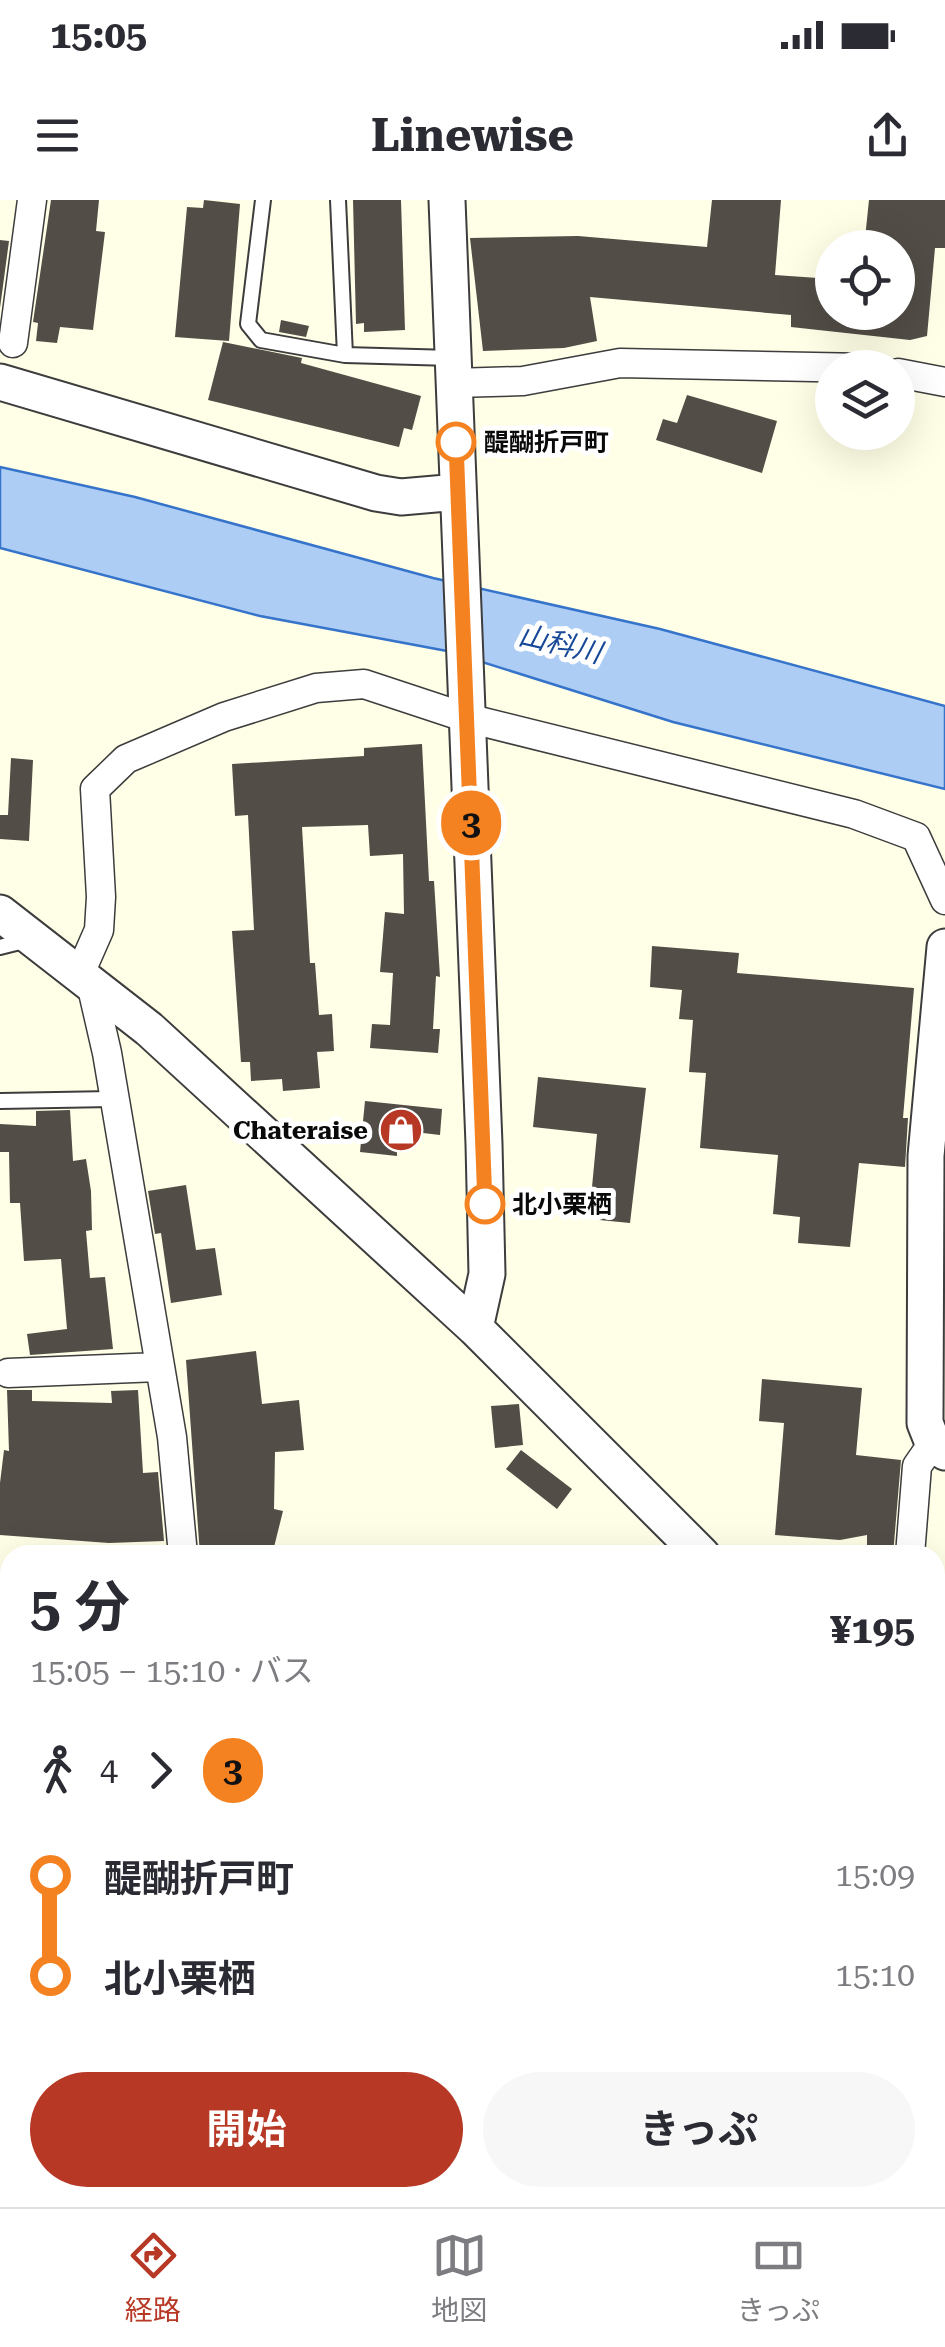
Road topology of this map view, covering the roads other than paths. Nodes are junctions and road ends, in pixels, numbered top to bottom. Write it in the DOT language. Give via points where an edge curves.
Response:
graph roads {
  1 [pos="32,200"];
  2 [pos="263,200"];
  3 [pos="338,200"];
  4 [pos="446,200"];
  5 [pos="14,343"];
  6 [pos="344,355"];
  7 [pos="815,367"];
  8 [pos="454,371"];
  9 [pos="915,376"];
  10 [pos="0,382"];
  11 [pos="945,382"];
  12 [pos="458,492"];
  13 [pos="467,711"];
  14 [pos="945,900"];
  15 [pos="0,913"];
  16 [pos="34,938"];
  17 [pos="945,946"];
  18 [pos="0,948"];
  19 [pos="85,975"];
  20 [pos="112,1098"];
  21 [pos="0,1102"];
  22 [pos="936,1157"];
  23 [pos="475,1328"];
  24 [pos="159,1367"];
  25 [pos="8,1372"];
  26 [pos="939,1448"];
  27 [pos="182,1545"];
  28 [pos="692,1545"];
  29 [pos="911,1545"];
  1 -- 5 [label="street"];
  2 -- 6 [label="lane" via="248,324 262,340"];
  3 -- 6 [label="lane"];
  4 -- 8 [label="street"];
  6 -- 8 [label="lane"];
  7 -- 8 [label="street" via="620,363 523,381"];
  8 -- 12 [label="street"];
  9 -- 11 [label="street"];
  10 -- 12 [label="street" via="376,493"];
  12 -- 13 [label="street"];
  13 -- 14 [label="street" via="854,814 916,837"];
  13 -- 19 [label="street" via="364,684 316,688 224,717 126,759 95,790 100,914"];
  13 -- 23 [label="street" via="487,1274"];
  15 -- 16 [label="street"];
  16 -- 18 [label="lane"];
  16 -- 19 [label="street"];
  17 -- 22 [label="street"];
  19 -- 20 [label="street"];
  19 -- 23 [label="street"];
  20 -- 21 [label="lane"];
  20 -- 24 [label="street"];
  22 -- 26 [label="street" via="925,1423"];
  23 -- 28 [label="street"];
  24 -- 25 [label="street"];
  24 -- 27 [label="street"];
  26 -- 29 [label="street" via="918,1466"];
}
